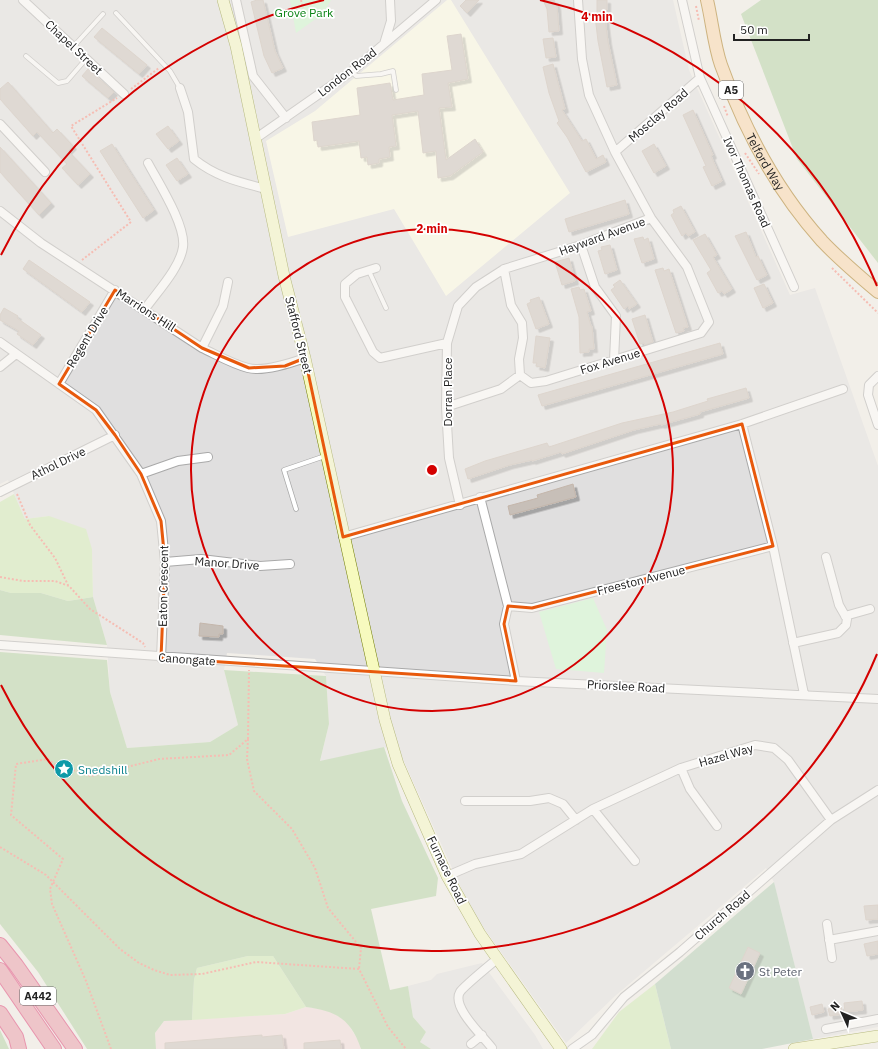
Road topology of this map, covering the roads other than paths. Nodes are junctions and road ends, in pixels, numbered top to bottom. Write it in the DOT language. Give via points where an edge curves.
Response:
graph roads {
  1 [pos="23,0"];
  2 [pos="222,0"];
  3 [pos="236,0"];
  4 [pos="390,0"];
  5 [pos="436,0"];
  6 [pos="578,0"];
  7 [pos="682,0"];
  8 [pos="708,0"];
  9 [pos="116,13"];
  10 [pos="104,14"];
  11 [pos="384,44"];
  12 [pos="74,47"];
  13 [pos="26,56"];
  14 [pos="86,59"];
  15 [pos="352,71"];
  16 [pos="700,78"];
  17 [pos="180,88"];
  18 [pos="396,90"];
  19 [pos="124,94"];
  20 [pos="286,118"];
  21 [pos="0,124"];
  22 [pos="255,139"];
  23 [pos="615,152"];
  24 [pos="148,163"];
  25 [pos="45,172"];
  26 [pos="266,189"];
  27 [pos="0,211"];
  28 [pos="651,218"];
  29 [pos="581,245"];
  30 [pos="504,268"];
  31 [pos="372,269"];
  32 [pos="228,282"];
  33 [pos="476,287"];
  34 [pos="794,287"];
  35 [pos="115,290"];
  36 [pos="878,292"];
  37 [pos="386,308"];
  38 [pos="145,309"];
  39 [pos="701,332"];
  40 [pos="0,342"];
  41 [pos="447,343"];
  42 [pos="202,348"];
  43 [pos="16,354"];
  44 [pos="305,358"];
  45 [pos="614,360"];
  46 [pos="0,367"];
  47 [pos="520,375"];
  48 [pos="878,376"];
  49 [pos="59,384"];
  50 [pos="843,389"];
  51 [pos="446,407"];
  52 [pos="742,424"];
  53 [pos="878,425"];
  54 [pos="115,435"];
  55 [pos="327,456"];
  56 [pos="208,457"];
  57 [pos="141,474"];
  58 [pos="0,492"];
  59 [pos="480,497"];
  60 [pos="460,505"];
  61 [pos="296,509"];
  62 [pos="343,537"];
  63 [pos="773,546"];
  64 [pos="826,557"];
  65 [pos="165,562"];
  66 [pos="290,564"];
  67 [pos="508,606"];
  68 [pos="870,608"];
  69 [pos="845,616"];
  70 [pos="793,644"];
  71 [pos="0,645"];
  72 [pos="161,658"];
  73 [pos="374,670"];
  74 [pos="516,681"];
  75 [pos="804,694"];
  76 [pos="878,699"];
  77 [pos="681,768"];
  78 [pos="878,790"];
  79 [pos="465,801"];
  80 [pos="593,809"];
  81 [pos="576,820"];
  82 [pos="831,820"];
  83 [pos="717,826"];
  84 [pos="635,861"];
  85 [pos="447,876"];
  86 [pos="827,924"];
  87 [pos="878,931"];
  88 [pos="829,940"];
  89 [pos="0,945"];
  90 [pos="832,958"];
  91 [pos="497,959"];
  92 [pos="0,970"];
  93 [pos="0,1013"];
  94 [pos="878,1019"];
  95 [pos="826,1029"];
  96 [pos="482,1035"];
  97 [pos="878,1036"];
  98 [pos="471,1044"];
  99 [pos="492,1048"];
  100 [pos="19,1049"];
  101 [pos="54,1049"];
  102 [pos="75,1049"];
  103 [pos="561,1049"];
  104 [pos="572,1049"];
  105 [pos="794,1049"];
  1 -- 12 [label="street, Chapel Street"];
  2 -- 22 [label="street, Stafford Street" via="236,46"];
  3 -- 20 [label="street" via="253,76"];
  4 -- 11 [label="street" via="391,20"];
  5 -- 11 [label="street, London Road"];
  6 -- 23 [label="street, Mosclay Road" via="582,59 589,95"];
  7 -- 16 [label="street, Ivor Thomas Road"];
  8 -- 36 [label="main road, Telford Way / A5" via="720,64 745,124 772,174 806,222 823,241"];
  9 -- 17 [label="lane" via="170,71"];
  10 -- 12 [label="lane"];
  11 -- 15 [label="street, London Road"];
  12 -- 14 [label="street, Chapel Street"];
  13 -- 14 [label="lane" via="58,83 67,81"];
  14 -- 19 [label="street, Chapel Street"];
  15 -- 18 [label="lane" via="356,76 394,71"];
  15 -- 20 [label="street, London Road"];
  16 -- 23 [label="street, Mosclay Road"];
  16 -- 34 [label="street, Ivor Thomas Road"];
  17 -- 26 [label="street" via="188,112 194,159 207,170"];
  20 -- 22 [label="street, London Road"];
  21 -- 25 [label="street"];
  22 -- 26 [label="street, Stafford Street"];
  23 -- 28 [label="street, Mosclay Road"];
  24 -- 38 [label="street" via="172,208 182,232 183,247 175,268"];
  26 -- 44 [label="street, Stafford Street" via="284,276"];
  27 -- 35 [label="street, Marrions Hill" via="22,229"];
  28 -- 29 [label="street, Hayward Avenue"];
  28 -- 39 [label="street, Hayward Avenue" via="687,267 709,322"];
  29 -- 30 [label="street, Hayward Avenue"];
  29 -- 45 [label="street" via="595,287 616,316"];
  30 -- 33 [label="street, Hayward Avenue"];
  30 -- 47 [label="street" via="511,305 522,323"];
  31 -- 37 [label="lane"];
  31 -- 41 [label="street" via="358,274 345,284 345,297 373,352 380,358"];
  32 -- 42 [label="street" via="223,306"];
  33 -- 41 [label="street, Dorran Place" via="458,306"];
  35 -- 38 [label="street, Marrions Hill"];
  35 -- 49 [label="street, Regent Drive"];
  38 -- 42 [label="street, Marrions Hill"];
  39 -- 45 [label="street, Fox Avenue"];
  40 -- 43 [label="street, Eaton Crescent"];
  41 -- 51 [label="street, Dorran Place"];
  42 -- 44 [label="street, Marrions Hill" via="249,368 285,366"];
  43 -- 46 [label="street"];
  43 -- 49 [label="street, Eaton Crescent"];
  44 -- 55 [label="street, Stafford Street"];
  45 -- 47 [label="street, Fox Avenue" via="546,381 531,383"];
  47 -- 51 [label="street" via="501,389"];
  48 -- 53 [label="street" via="869,385 868,395"];
  49 -- 54 [label="street, Eaton Crescent" via="96,410"];
  50 -- 52 [label="street"];
  51 -- 60 [label="street, Dorran Place" via="449,458"];
  52 -- 59 [label="street"];
  52 -- 63 [label="street"];
  54 -- 57 [label="street, Eaton Crescent"];
  54 -- 58 [label="street, Athol Drive"];
  55 -- 61 [label="lane" via="284,470"];
  55 -- 62 [label="street, Stafford Street"];
  56 -- 57 [label="street" via="178,461"];
  57 -- 65 [label="street, Eaton Crescent" via="161,521"];
  59 -- 60 [label="street"];
  59 -- 67 [label="street"];
  60 -- 62 [label="street"];
  62 -- 73 [label="street, Stafford Street"];
  63 -- 67 [label="street, Freeston Avenue" via="532,608"];
  63 -- 70 [label="street"];
  64 -- 69 [label="street" via="839,605"];
  65 -- 66 [label="street, Manor Drive" via="202,559 260,566"];
  65 -- 72 [label="street, Eaton Crescent"];
  67 -- 74 [label="street" via="504,624"];
  68 -- 69 [label="street"];
  69 -- 70 [label="street" via="846,625 838,633"];
  70 -- 75 [label="street"];
  71 -- 72 [label="street, Canongate"];
  72 -- 73 [label="street, Canongate"];
  73 -- 74 [label="street, Priorslee Road"];
  73 -- 85 [label="street, Furnace Road" via="398,764"];
  74 -- 75 [label="street, Priorslee Road"];
  75 -- 76 [label="street, Priorslee Road"];
  77 -- 80 [label="street, Hazel Way"];
  77 -- 82 [label="street, Hazel Way" via="755,745 774,748 788,760"];
  77 -- 83 [label="street, Hazel Way" via="690,790"];
  78 -- 82 [label="street, Church Road"];
  79 -- 81 [label="street" via="530,801 549,798 563,804"];
  80 -- 81 [label="street, Hazel Way"];
  80 -- 84 [label="street"];
  81 -- 85 [label="street, Hazel Way" via="520,854 475,864"];
  82 -- 104 [label="street, Church Road" via="680,952 624,997 592,1035"];
  85 -- 91 [label="street, Furnace Road"];
  86 -- 88 [label="street"];
  87 -- 88 [label="street"];
  88 -- 90 [label="street"];
  89 -- 102 [label="highway, A442"];
  91 -- 96 [label="street" via="460,992 458,1002 463,1013"];
  91 -- 103 [label="street, Furnace Road"];
  92 -- 101 [label="highway, A442"];
  93 -- 100 [label="highway" via="16,1037"];
  94 -- 95 [label="street"];
  96 -- 98 [label="street"];
  96 -- 99 [label="street"];
  97 -- 105 [label="street"];
}
